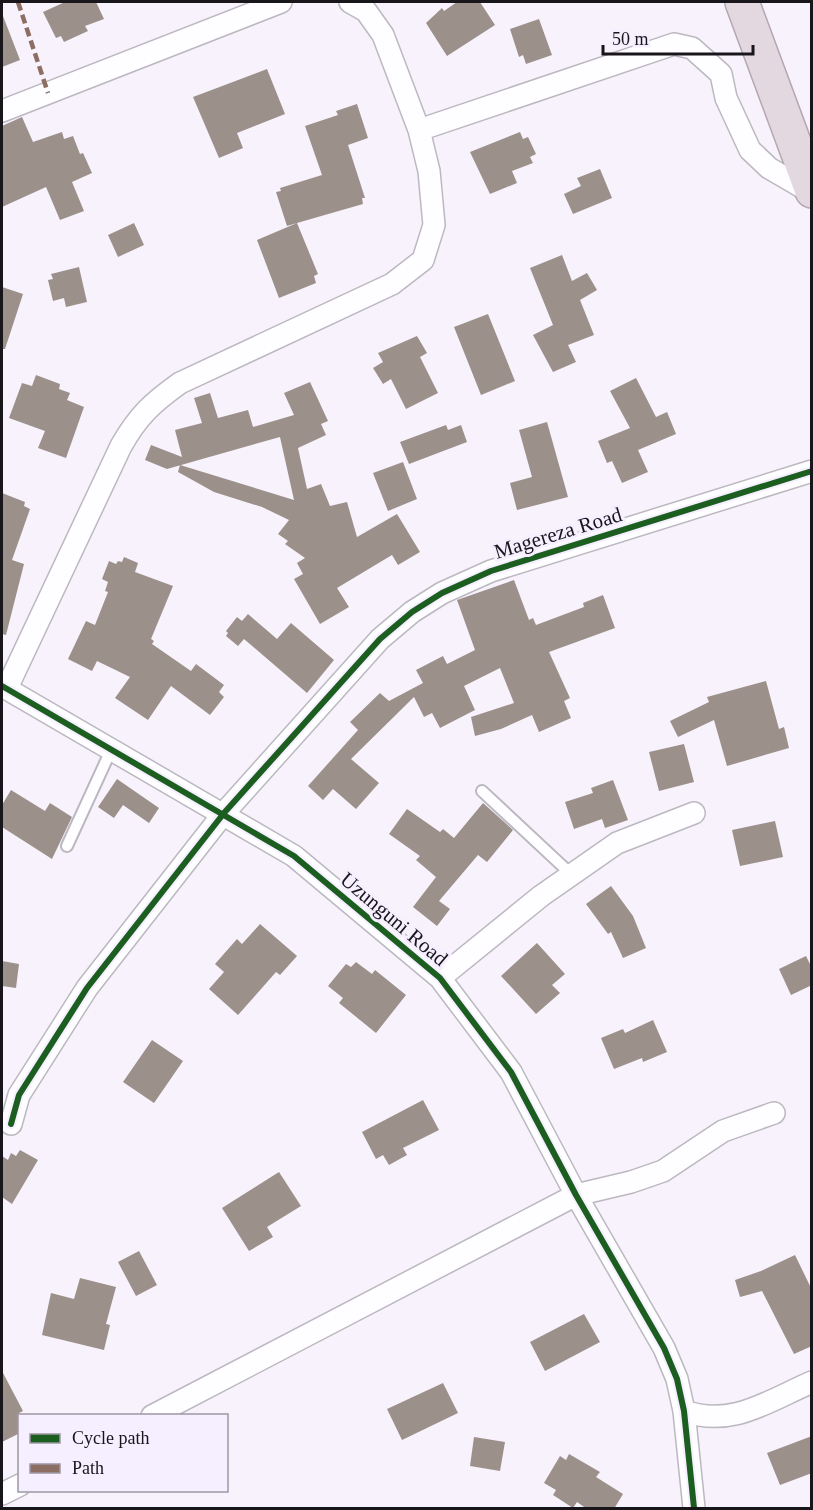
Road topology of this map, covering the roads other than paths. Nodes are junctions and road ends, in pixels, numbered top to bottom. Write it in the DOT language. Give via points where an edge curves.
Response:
graph roads {
  1 [pos="281,2"];
  2 [pos="350,2"];
  3 [pos="742,2"];
  4 [pos="2,111"];
  5 [pos="419,130"];
  6 [pos="812,192"];
  7 [pos="812,471"];
  8 [pos="4,687"];
  9 [pos="112,748"];
  10 [pos="482,791"];
  11 [pos="224,813"];
  12 [pos="693,813"];
  13 [pos="67,846"];
  14 [pos="572,875"];
  15 [pos="440,978"];
  16 [pos="774,1113"];
  17 [pos="10,1124"];
  18 [pos="576,1195"];
  19 [pos="812,1382"];
  20 [pos="684,1411"];
  21 [pos="156,1414"];
  22 [pos="18,1486"];
  23 [pos="2,1494"];
  24 [pos="694,1509"];
  1 -- 4 [label="street"];
  2 -- 5 [label="street" via="366,10 383,34"];
  3 -- 6 [label="highway"];
  5 -- 6 [label="street" via="675,44 692,48 721,74 726,98 750,150 769,168"];
  5 -- 8 [label="street" via="429,171 434,225 423,260 392,284 180,383 150,405 121,446"];
  7 -- 11 [label="street, Magereza Road" via="491,571 442,593 380,639"];
  8 -- 9 [label="street, Uzunguni Road"];
  9 -- 11 [label="street, Uzunguni Road"];
  9 -- 13 [label="lane"];
  10 -- 14 [label="lane"];
  11 -- 15 [label="street, Uzunguni Road" via="294,856"];
  11 -- 17 [label="street, Magereza Road" via="87,988 19,1095"];
  12 -- 14 [label="street" via="617,843"];
  14 -- 15 [label="street"];
  15 -- 18 [label="street, Uzunguni Road" via="511,1072"];
  16 -- 18 [label="street" via="723,1131 663,1171"];
  18 -- 20 [label="street, Uzunguni Road" via="664,1348 677,1378"];
  18 -- 21 [label="street"];
  19 -- 20 [label="street" via="732,1416 704,1418"];
  20 -- 24 [label="street, Uzunguni Road"];
  22 -- 23 [label="street"];
}
